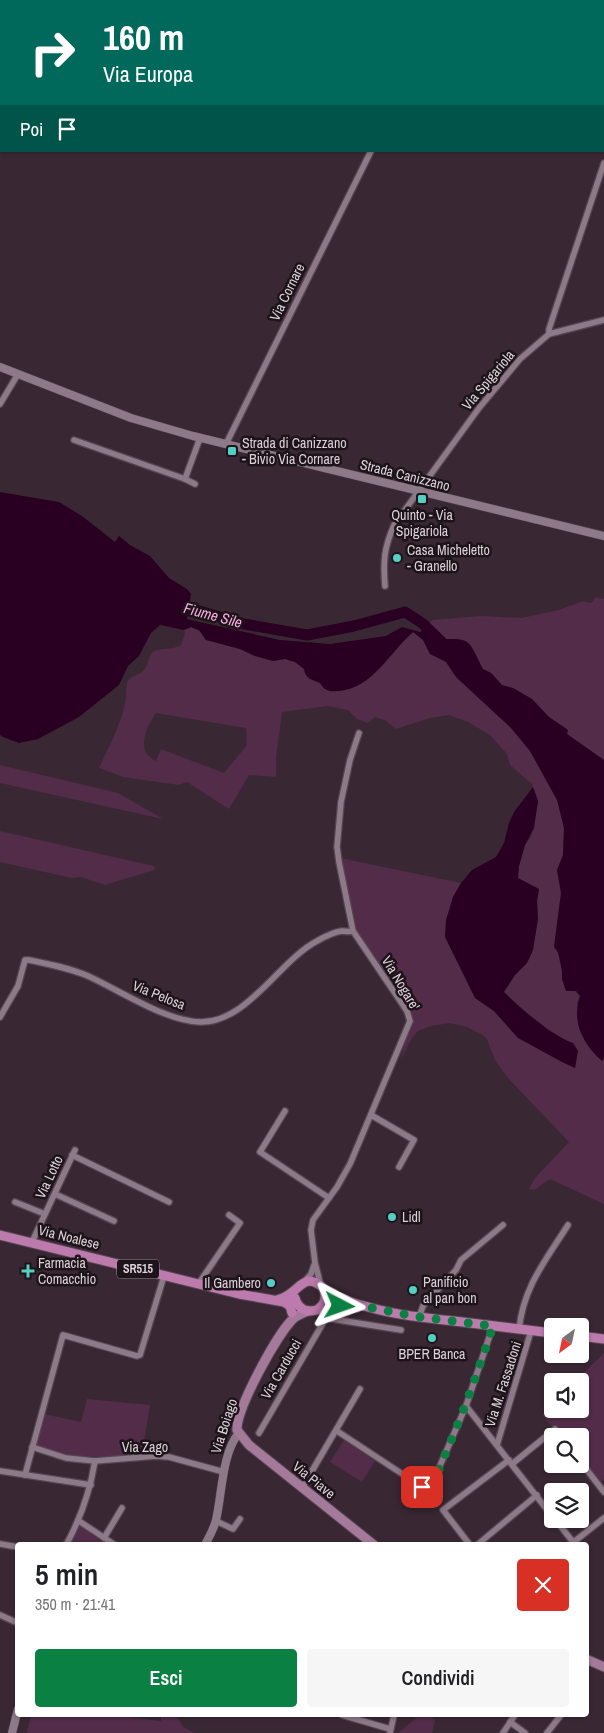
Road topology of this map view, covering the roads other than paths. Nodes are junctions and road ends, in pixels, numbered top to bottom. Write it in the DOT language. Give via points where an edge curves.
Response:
graph roads {
  1 [pos="371,152"];
  2 [pos="604,163"];
  3 [pos="604,320"];
  4 [pos="549,334"];
  5 [pos="0,367"];
  6 [pos="18,374"];
  7 [pos="0,404"];
  8 [pos="200,438"];
  9 [pos="74,440"];
  10 [pos="226,444"];
  11 [pos="185,479"];
  12 [pos="195,484"];
  13 [pos="417,492"];
  14 [pos="604,536"];
  15 [pos="385,586"];
  16 [pos="359,733"];
  17 [pos="353,931"];
  18 [pos="0,1017"];
  19 [pos="285,1111"];
  20 [pos="370,1115"];
  21 [pos="399,1167"];
  22 [pos="55,1194"];
  23 [pos="329,1198"];
  24 [pos="15,1202"];
  25 [pos="169,1202"];
  26 [pos="45,1214"];
  27 [pos="229,1215"];
  28 [pos="114,1221"];
  29 [pos="568,1224"];
  30 [pos="503,1225"];
  31 [pos="0,1235"];
  32 [pos="32,1242"];
  33 [pos="315,1263"];
  34 [pos="164,1276"];
  35 [pos="200,1285"];
  36 [pos="300,1286"];
  37 [pos="322,1287"];
  38 [pos="281,1301"];
  39 [pos="296,1303"];
  40 [pos="367,1307"];
  41 [pos="321,1308"];
  42 [pos="308,1311"];
  43 [pos="292,1313"];
  44 [pos="419,1317"];
  45 [pos="289,1324"];
  46 [pos="493,1326"];
  47 [pos="401,1330"];
  48 [pos="519,1330"];
  49 [pos="532,1331"];
  50 [pos="544,1332"];
  51 [pos="589,1337"];
  52 [pos="604,1339"];
  53 [pos="360,1388"];
  54 [pos="466,1406"];
  55 [pos="337,1431"];
  56 [pos="259,1433"];
  57 [pos="238,1434"];
  58 [pos="544,1437"];
  59 [pos="497,1445"];
  60 [pos="32,1447"];
  61 [pos="95,1460"];
  62 [pos="510,1462"];
  63 [pos="0,1471"];
  64 [pos="224,1472"];
  65 [pos="589,1473"];
  66 [pos="25,1475"];
  67 [pos="91,1485"];
  68 [pos="302,1488"];
  69 [pos="604,1492"];
  70 [pos="536,1495"];
  71 [pos="544,1506"];
  72 [pos="122,1508"];
  73 [pos="604,1518"];
  74 [pos="240,1519"];
  75 [pos="79,1521"];
  76 [pos="216,1521"];
  77 [pos="561,1528"];
  78 [pos="104,1538"];
  79 [pos="68,1542"];
  80 [pos="110,1542"];
  81 [pos="206,1542"];
  82 [pos="370,1542"];
  83 [pos="468,1542"];
  84 [pos="481,1542"];
  85 [pos="571,1542"];
  86 [pos="574,1542"];
  87 [pos="0,1544"];
  88 [pos="15,1546"];
  89 [pos="0,1615"];
  90 [pos="15,1622"];
  91 [pos="589,1660"];
  92 [pos="604,1667"];
  93 [pos="16,1717"];
  94 [pos="348,1717"];
  95 [pos="394,1717"];
  96 [pos="514,1717"];
  97 [pos="559,1717"];
  98 [pos="510,1722"];
  99 [pos="390,1731"];
  100 [pos="12,1733"];
  101 [pos="503,1733"];
  102 [pos="525,1733"];
  103 [pos="547,1733"];
  1 -- 10 [label="street, Via Cornare"];
  2 -- 4 [label="street"];
  3 -- 4 [label="street, Via Spigariola"];
  4 -- 13 [label="street, Via Spigariola" via="513,366"];
  5 -- 6 [label="street, Strada Canizzano"];
  6 -- 7 [label="street"];
  6 -- 8 [label="street, Strada Canizzano" via="131,418"];
  8 -- 10 [label="street, Strada Canizzano"];
  8 -- 11 [label="street"];
  9 -- 11 [label="street"];
  10 -- 13 [label="street, Strada Canizzano"];
  11 -- 12 [label="street"];
  13 -- 14 [label="street, Strada Canizzano"];
  13 -- 15 [label="street, Via Spigariola" via="394,525 386,545"];
  16 -- 17 [label="street, Via Nogare'" via="340,802 338,839 339,862"];
  17 -- 18 [label="street, Via Pelosa" via="342,931 316,942 238,1009 211,1021 183,1019 74,970 29,960 25,960 18,986"];
  17 -- 20 [label="street, Via Nogare'" via="407,1011 410,1021"];
  19 -- 23 [label="street" via="260,1152"];
  20 -- 21 [label="street" via="414,1140"];
  20 -- 23 [label="street, Via Nogare'" via="350,1164"];
  22 -- 25 [label="street, Via Lotto" via="74,1152"];
  22 -- 26 [label="street, Via Lotto"];
  22 -- 28 [label="street"];
  23 -- 33 [label="street, Via Nogare'" via="312,1224"];
  24 -- 26 [label="street"];
  26 -- 32 [label="street, Via Lotto"];
  27 -- 35 [label="street" via="240,1223"];
  29 -- 48 [label="street" via="529,1287"];
  30 -- 44 [label="street" via="461,1260 456,1270 423,1306"];
  31 -- 32 [label="main road, Via Noalese / SR515"];
  32 -- 34 [label="main road, Via Noalese / SR515"];
  33 -- 36 [label="street" via="311,1274"];
  33 -- 37 [label="street, Via Nogare'"];
  34 -- 35 [label="main road, Via Noalese / SR515"];
  34 -- 60 [label="street" via="140,1355 63,1335"];
  35 -- 38 [label="main road, Via Noalese / SR515"];
  36 -- 37 [label="main road" via="311,1281"];
  36 -- 38 [label="main road"];
  36 -- 39 [label="main road" via="295,1294"];
  37 -- 40 [label="main road"];
  37 -- 41 [label="main road" via="325,1298"];
  38 -- 39 [label="main road, Via Noalese"];
  38 -- 43 [label="main road" via="290,1306"];
  39 -- 42 [label="main road"];
  39 -- 43 [label="main road, Via Boiago"];
  40 -- 41 [label="main road" via="333,1305"];
  40 -- 44 [label="main road"];
  41 -- 42 [label="main road"];
  42 -- 45 [label="main road, Via Boiago"];
  43 -- 45 [label="main road, Via Boiago"];
  44 -- 46 [label="main road"];
  45 -- 57 [label="main road, Via Boiago" via="254,1381 237,1426"];
  46 -- 48 [label="main road"];
  46 -- 54 [label="street"];
  47 -- 56 [label="street, Via Carducci" via="326,1318"];
  48 -- 49 [label="main road"];
  49 -- 50 [label="main road"];
  49 -- 59 [label="street, Via M. Fassadoni"];
  51 -- 52 [label="main road"];
  53 -- 55 [label="street"];
  54 -- 55 [label="street" via="428,1487 422,1487"];
  54 -- 59 [label="street"];
  55 -- 68 [label="street"];
  57 -- 64 [label="street, Via Boiago" via="232,1441"];
  57 -- 68 [label="main road, Via Piave"];
  58 -- 62 [label="street"];
  59 -- 62 [label="street"];
  60 -- 61 [label="street, Via Zago" via="66,1458"];
  60 -- 66 [label="street"];
  61 -- 64 [label="street, Via Zago" via="162,1457"];
  61 -- 67 [label="street"];
  62 -- 70 [label="street"];
  62 -- 83 [label="street" via="443,1510"];
  63 -- 66 [label="street"];
  64 -- 76 [label="street, Via Boiago"];
  65 -- 69 [label="street"];
  66 -- 67 [label="street"];
  67 -- 75 [label="street"];
  68 -- 82 [label="main road, Via Piave"];
  70 -- 71 [label="street"];
  70 -- 84 [label="street"];
  72 -- 78 [label="street"];
  73 -- 86 [label="street"];
  74 -- 76 [label="street" via="232,1529"];
  75 -- 78 [label="street"];
  75 -- 79 [label="street"];
  76 -- 81 [label="street, Via Boiago"];
  77 -- 85 [label="street"];
  78 -- 80 [label="street"];
  87 -- 88 [label="street"];
  89 -- 90 [label="street"];
  91 -- 92 [label="main road"];
  93 -- 100 [label="street"];
  94 -- 99 [label="street"];
  95 -- 99 [label="street"];
  96 -- 98 [label="street"];
  97 -- 103 [label="street"];
  98 -- 101 [label="street"];
  98 -- 102 [label="street"];
}
